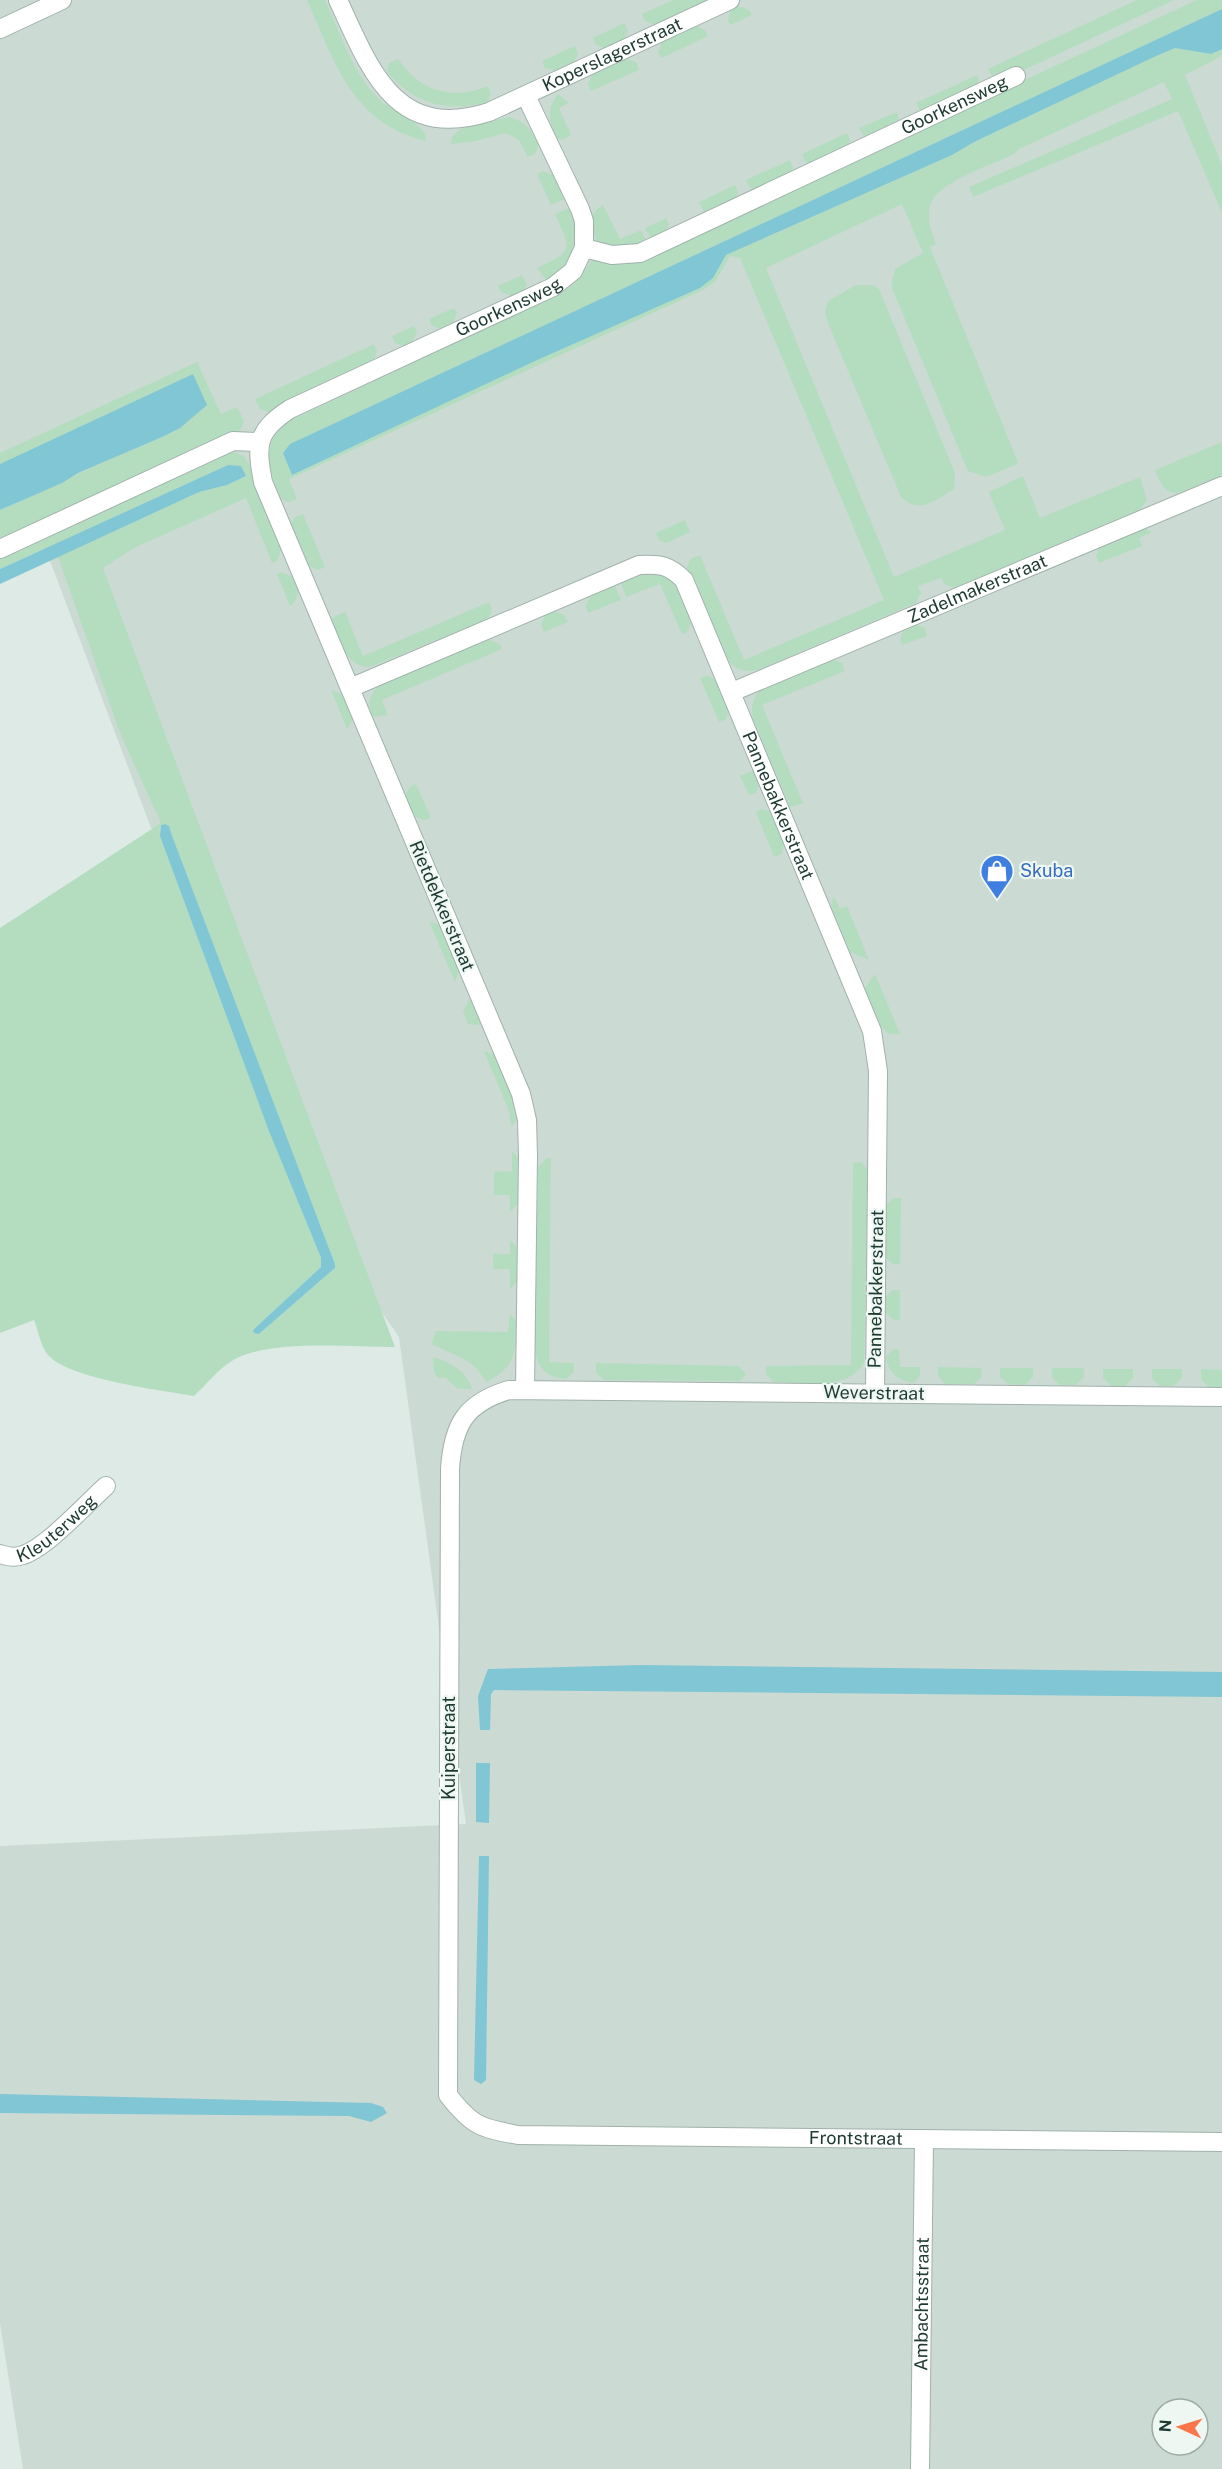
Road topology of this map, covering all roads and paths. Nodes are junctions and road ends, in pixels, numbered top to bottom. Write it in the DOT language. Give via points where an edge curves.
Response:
graph roads {
  1 [pos="62,0"];
  2 [pos="338,0"];
  3 [pos="730,0"];
  4 [pos="0,29"];
  5 [pos="1016,76"];
  6 [pos="526,96"];
  7 [pos="584,248"];
  8 [pos="259,442"];
  9 [pos="1222,486"];
  10 [pos="0,549"];
  11 [pos="350,688"];
  12 [pos="732,692"];
  13 [pos="525,1390"];
  14 [pos="875,1393"];
  15 [pos="1222,1397"];
  16 [pos="106,1486"];
  17 [pos="0,1554"];
  18 [pos="490,2130"];
  19 [pos="924,2139"];
  20 [pos="1222,2142"];
  21 [pos="920,2469"];
  1 -- 4 [label="street"];
  2 -- 6 [label="street, Koperslagerstraat" via="376,78 399,101 421,113 464,118"];
  3 -- 6 [label="street, Koperslagerstraat"];
  5 -- 7 [label="street, Goorkensweg" via="640,253 612,255"];
  6 -- 7 [label="street, Koperslagerstraat" via="580,209"];
  7 -- 8 [label="street, Goorkensweg" via="573,271 553,287 290,410 271,422"];
  8 -- 10 [label="street" via="234,441"];
  8 -- 11 [label="street, Rietdekkerstraat" via="263,482"];
  9 -- 12 [label="street, Zadelmakerstraat"];
  11 -- 12 [label="street, Pannebakkerstraat" via="639,565 655,564 672,568 684,580"];
  11 -- 13 [label="street, Rietdekkerstraat" via="521,1094 527,1120 528,1156"];
  12 -- 14 [label="street, Pannebakkerstraat" via="872,1031 878,1071"];
  13 -- 14 [label="street, Weverstraat"];
  13 -- 18 [label="street, Kuiperstraat" via="488,1396 471,1408 452,1445 450,1469 448,2096 465,2118"];
  14 -- 15 [label="street, Weverstraat"];
  16 -- 17 [label="street, Kleuterweg" via="37,1549 22,1556"];
  18 -- 19 [label="street, Frontstraat" via="518,2135"];
  19 -- 20 [label="street, Frontstraat"];
  19 -- 21 [label="street, Ambachtsstraat"];
}
